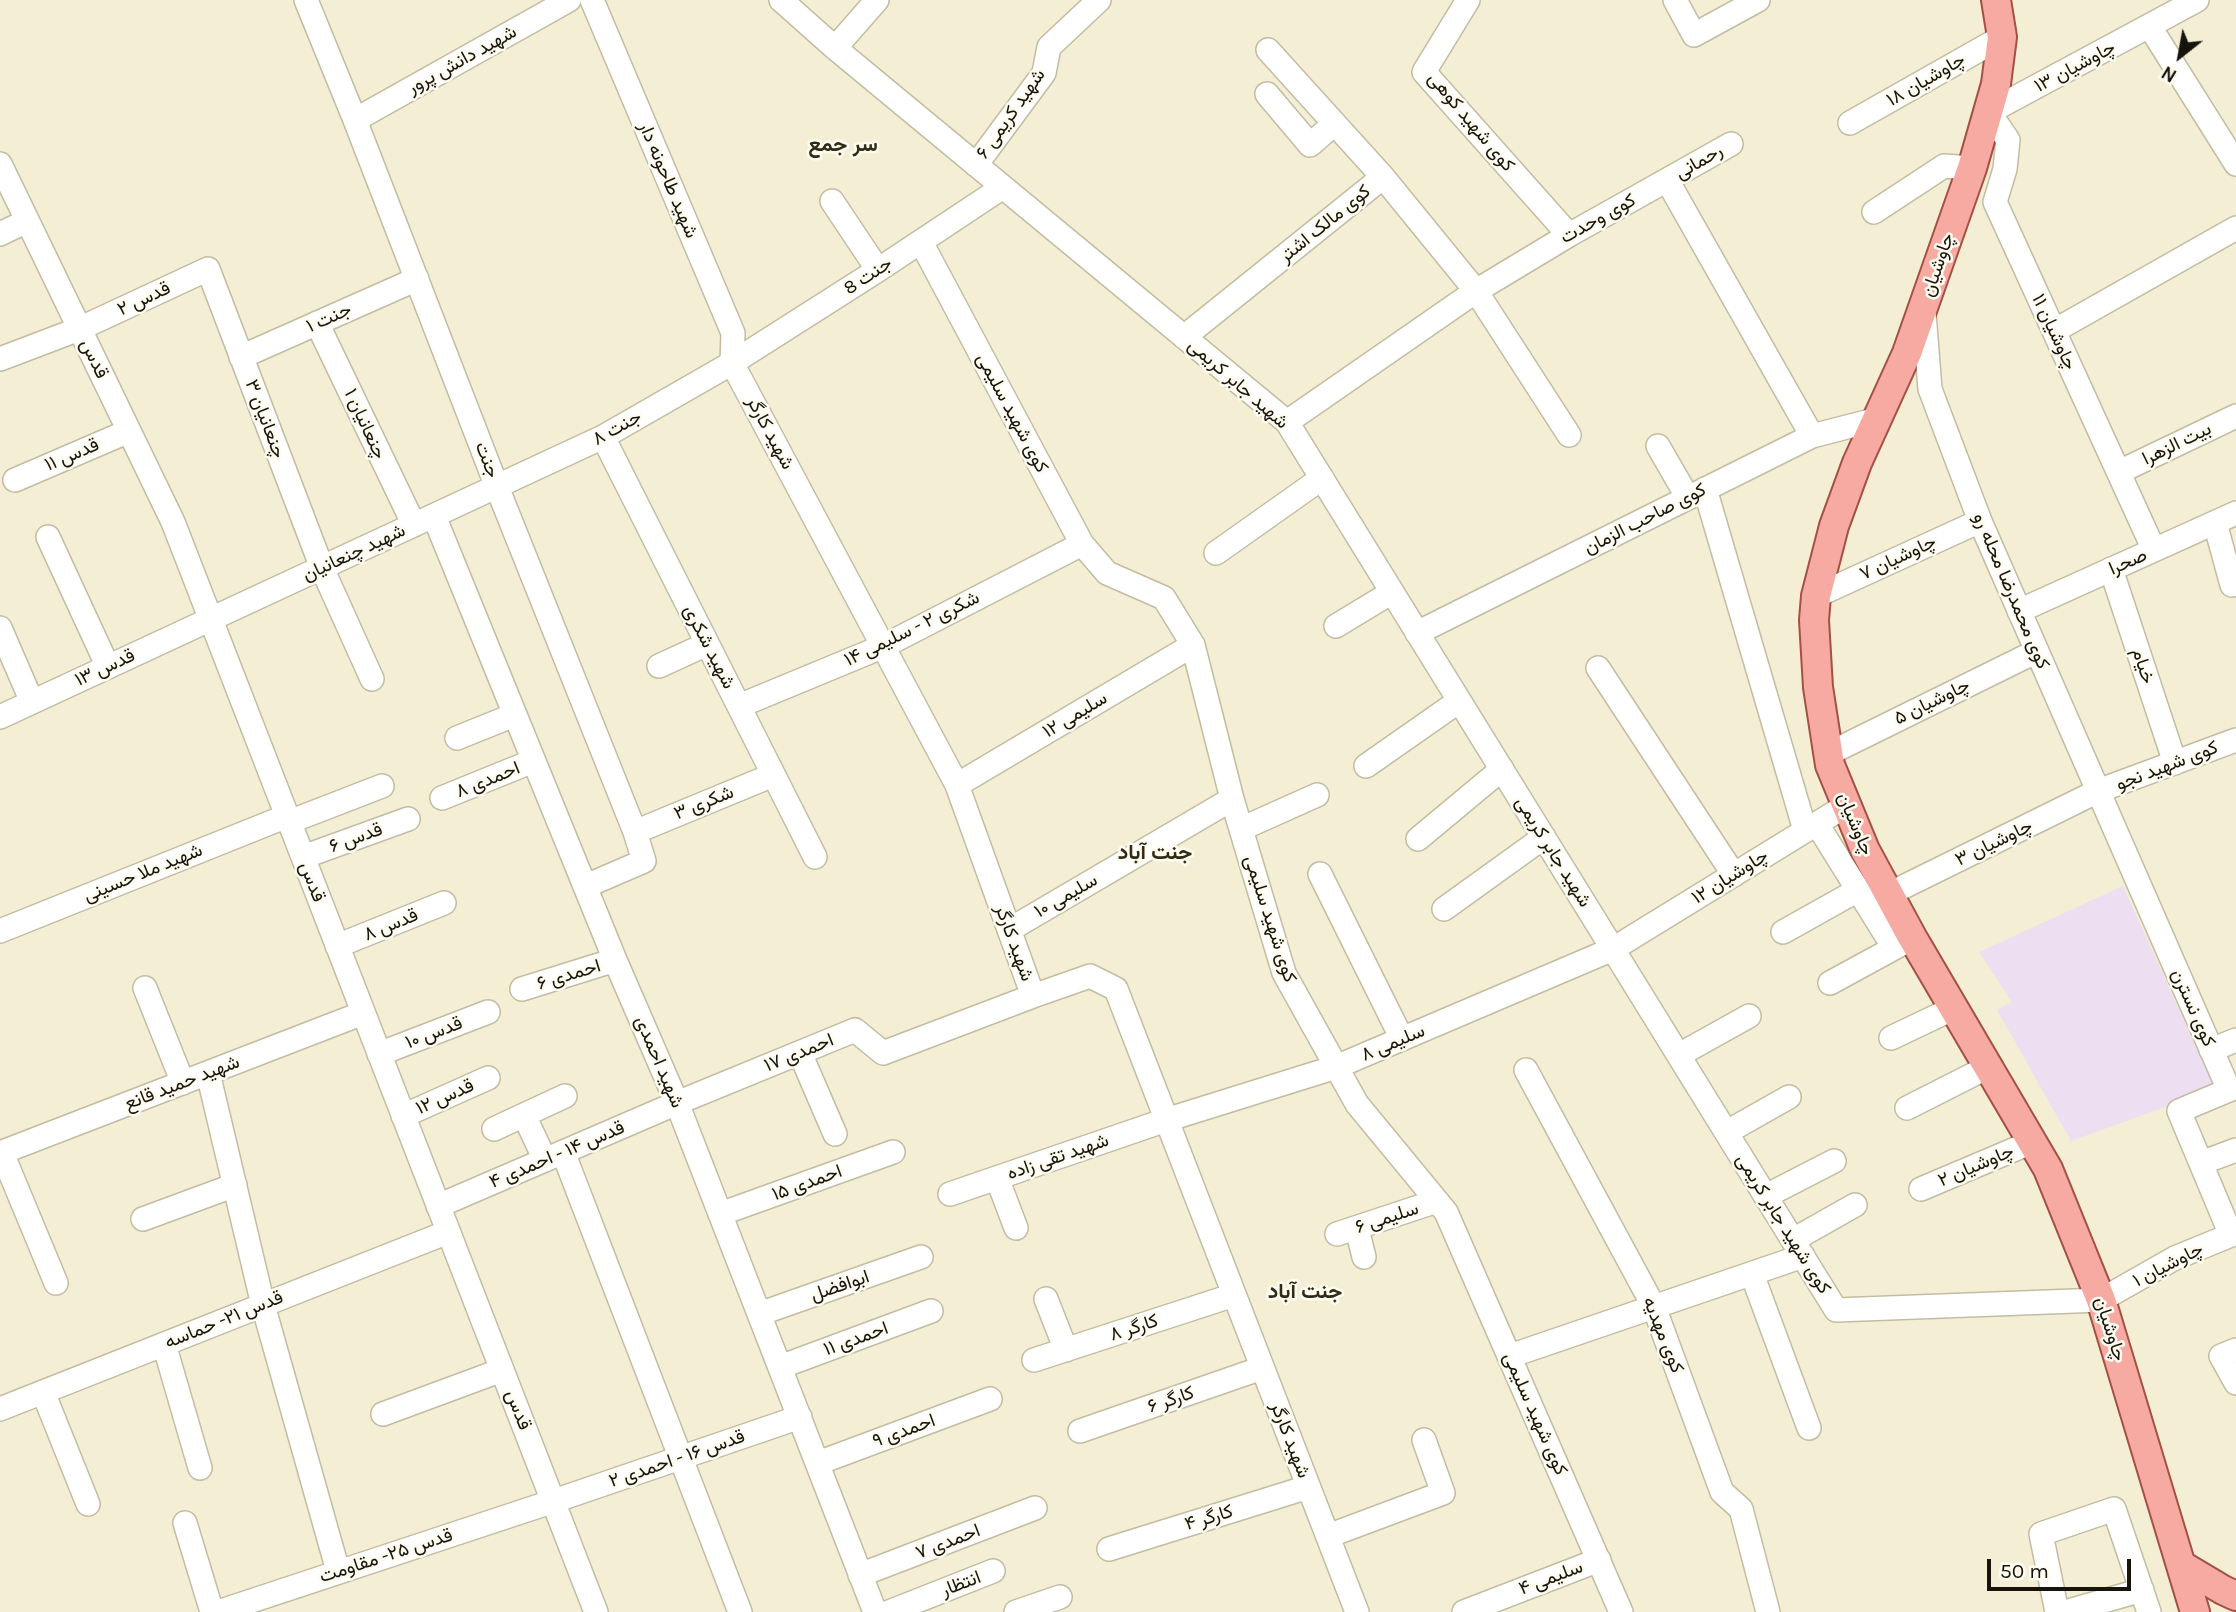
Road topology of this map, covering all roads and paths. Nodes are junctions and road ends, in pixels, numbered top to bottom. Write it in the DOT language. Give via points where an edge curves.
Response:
graph roads {
  1 [pos="306,0"];
  2 [pos="569,0"];
  3 [pos="592,0"];
  4 [pos="781,0"];
  5 [pos="877,0"];
  6 [pos="1099,0"];
  7 [pos="1468,0"];
  8 [pos="1675,0"];
  9 [pos="1758,0"];
  10 [pos="1996,0"];
  11 [pos="2197,0"];
  12 [pos="2150,27"];
  13 [pos="2002,37"];
  14 [pos="835,48"];
  15 [pos="1268,50"];
  16 [pos="1267,94"];
  17 [pos="1989,113"];
  18 [pos="355,120"];
  19 [pos="1850,123"];
  20 [pos="1334,124"];
  21 [pos="1731,144"];
  22 [pos="0,164"];
  23 [pos="2236,164"];
  24 [pos="976,165"];
  25 [pos="1972,168"];
  26 [pos="1383,177"];
  27 [pos="1667,180"];
  28 [pos="1003,187"];
  29 [pos="832,201"];
  30 [pos="1874,212"];
  31 [pos="27,221"];
  32 [pos="2236,228"];
  33 [pos="0,233"];
  34 [pos="1569,235"];
  35 [pos="921,242"];
  36 [pos="208,269"];
  37 [pos="878,270"];
  38 [pos="416,279"];
  39 [pos="1476,291"];
  40 [pos="1923,307"];
  41 [pos="317,323"];
  42 [pos="79,329"];
  43 [pos="2054,331"];
  44 [pos="1184,337"];
  45 [pos="241,357"];
  46 [pos="0,359"];
  47 [pos="732,363"];
  48 [pos="1892,386"];
  49 [pos="1930,389"];
  50 [pos="2236,416"];
  51 [pos="1878,419"];
  52 [pos="1286,422"];
  53 [pos="129,431"];
  54 [pos="1569,435"];
  55 [pos="1812,436"];
  56 [pos="603,437"];
  57 [pos="1658,446"];
  58 [pos="2119,472"];
  59 [pos="1322,478"];
  60 [pos="15,480"];
  61 [pos="497,487"];
  62 [pos="1697,494"];
  63 [pos="2236,513"];
  64 [pos="424,521"];
  65 [pos="1980,521"];
  66 [pos="2215,523"];
  67 [pos="48,537"];
  68 [pos="1082,544"];
  69 [pos="2154,550"];
  70 [pos="1216,553"];
  71 [pos="322,568"];
  72 [pos="2111,569"];
  73 [pos="2232,584"];
  74 [pos="1392,592"];
  75 [pos="1816,596"];
  76 [pos="2019,611"];
  77 [pos="211,620"];
  78 [pos="1336,626"];
  79 [pos="0,628"];
  80 [pos="1417,633"];
  81 [pos="707,644"];
  82 [pos="1192,645"];
  83 [pos="884,646"];
  84 [pos="2037,651"];
  85 [pos="659,666"];
  86 [pos="108,667"];
  87 [pos="1598,668"];
  88 [pos="372,679"];
  89 [pos="1459,701"];
  90 [pos="32,702"];
  91 [pos="738,706"];
  92 [pos="514,715"];
  93 [pos="0,717"];
  94 [pos="457,738"];
  95 [pos="2236,740"];
  96 [pos="1828,754"];
  97 [pos="533,761"];
  98 [pos="2175,763"];
  99 [pos="1366,766"];
  100 [pos="1502,769"];
  101 [pos="773,775"];
  102 [pos="957,785"];
  103 [pos="383,786"];
  104 [pos="2098,791"];
  105 [pos="1317,796"];
  106 [pos="442,798"];
  107 [pos="1232,799"];
  108 [pos="1847,805"];
  109 [pos="288,819"];
  110 [pos="408,820"];
  111 [pos="1811,827"];
  112 [pos="1241,829"];
  113 [pos="635,832"];
  114 [pos="1544,837"];
  115 [pos="1418,839"];
  116 [pos="303,857"];
  117 [pos="815,857"];
  118 [pos="1320,874"];
  119 [pos="1734,874"];
  120 [pos="586,886"];
  121 [pos="1858,890"];
  122 [pos="1889,894"];
  123 [pos="444,903"];
  124 [pos="1444,909"];
  125 [pos="2,925"];
  126 [pos="1009,930"];
  127 [pos="1783,932"];
  128 [pos="1903,942"];
  129 [pos="337,946"];
  130 [pos="1613,948"];
  131 [pos="615,960"];
  132 [pos="1830,983"];
  133 [pos="145,988"];
  134 [pos="522,989"];
  135 [pos="1033,996"];
  136 [pos="1954,1008"];
  137 [pos="488,1012"];
  138 [pos="363,1013"];
  139 [pos="1749,1016"];
  140 [pos="1891,1038"];
  141 [pos="1402,1039"];
  142 [pos="2236,1040"];
  143 [pos="2211,1050"];
  144 [pos="800,1053"];
  145 [pos="379,1054"];
  146 [pos="1679,1055"];
  147 [pos="1336,1067"];
  148 [pos="1988,1067"];
  149 [pos="1527,1070"];
  150 [pos="208,1073"];
  151 [pos="488,1078"];
  152 [pos="183,1083"];
  153 [pos="565,1096"];
  154 [pos="1789,1097"];
  155 [pos="677,1103"];
  156 [pos="1907,1108"];
  157 [pos="524,1115"];
  158 [pos="403,1116"];
  159 [pos="1166,1120"];
  160 [pos="494,1129"];
  161 [pos="1727,1132"];
  162 [pos="835,1134"];
  163 [pos="2032,1142"];
  164 [pos="2236,1150"];
  165 [pos="893,1152"];
  166 [pos="1,1153"];
  167 [pos="554,1156"];
  168 [pos="1834,1161"];
  169 [pos="2201,1163"];
  170 [pos="997,1178"];
  171 [pos="235,1185"];
  172 [pos="1921,1189"];
  173 [pos="950,1194"];
  174 [pos="1766,1196"];
  175 [pos="1437,1201"];
  176 [pos="1855,1205"];
  177 [pos="438,1206"];
  178 [pos="720,1214"];
  179 [pos="143,1219"];
  180 [pos="1016,1228"];
  181 [pos="448,1232"];
  182 [pos="2234,1234"];
  183 [pos="1798,1248"];
  184 [pos="921,1257"];
  185 [pos="1364,1257"];
  186 [pos="1752,1274"];
  187 [pos="56,1283"];
  188 [pos="1234,1295"];
  189 [pos="1046,1299"];
  190 [pos="2101,1300"];
  191 [pos="264,1305"];
  192 [pos="1654,1307"];
  193 [pos="931,1311"];
  194 [pos="759,1314"];
  195 [pos="163,1344"];
  196 [pos="1066,1350"];
  197 [pos="2236,1350"];
  198 [pos="1510,1356"];
  199 [pos="1034,1360"];
  200 [pos="780,1367"];
  201 [pos="1262,1368"];
  202 [pos="502,1370"];
  203 [pos="2236,1383"];
  204 [pos="43,1392"];
  205 [pos="990,1399"];
  206 [pos="0,1409"];
  207 [pos="383,1414"];
  208 [pos="800,1417"];
  209 [pos="1810,1428"];
  210 [pos="1080,1431"];
  211 [pos="1424,1440"];
  212 [pos="681,1458"];
  213 [pos="818,1463"];
  214 [pos="200,1468"];
  215 [pos="1308,1487"];
  216 [pos="554,1501"];
  217 [pos="88,1504"];
  218 [pos="1035,1508"];
  219 [pos="185,1523"];
  220 [pos="1328,1536"];
  221 [pos="1109,1549"];
  222 [pos="1599,1560"];
  223 [pos="2181,1565"];
  224 [pos="993,1571"];
  225 [pos="338,1572"];
  226 [pos="860,1575"];
  227 [pos="2142,1590"];
  228 [pos="2236,1596"];
  229 [pos="1060,1597"];
  230 [pos="272,1603"];
  231 [pos="212,1612"];
  232 [pos="218,1612"];
  233 [pos="596,1612"];
  234 [pos="740,1612"];
  235 [pos="875,1612"];
  236 [pos="889,1612"];
  237 [pos="1016,1612"];
  238 [pos="1357,1612"];
  239 [pos="1464,1612"];
  240 [pos="1621,1612"];
  241 [pos="1769,1612"];
  242 [pos="2057,1612"];
  243 [pos="2065,1612"];
  244 [pos="2150,1612"];
  245 [pos="2195,1612"];
  1 -- 18 [label="street, جنت"];
  2 -- 18 [label="street, شهید دانش پرور"];
  3 -- 47 [label="street, شهيد طاحونه دار" via="733,333"];
  4 -- 14 [label="street, شهید جابر کریمی"];
  5 -- 14 [label="street"];
  6 -- 24 [label="street, شهید کریمی ۶" via="1049,47 1044,73"];
  7 -- 34 [label="street, کوی شهید کوهی" via="1424,72"];
  8 -- 9 [label="street" via="1694,35"];
  10 -- 13 [label="main road, چاوشیان"];
  11 -- 12 [label="street, چاوشیان ۱۳"];
  12 -- 17 [label="street, چاوشیان ۱۳"];
  12 -- 23 [label="street"];
  13 -- 17 [label="main road, چاوشیان"];
  13 -- 19 [label="street, چاوشیان ۱۸"];
  14 -- 24 [label="street, شهید جابر کریمی"];
  15 -- 20 [label="street"];
  16 -- 20 [label="street" via="1310,145"];
  17 -- 25 [label="main road, چاوشیان"];
  17 -- 43 [label="street, چاوشیان ۱۱" via="2008,140 1995,202"];
  18 -- 38 [label="street, جنت"];
  20 -- 26 [label="street"];
  21 -- 27 [label="street, رحمانی"];
  22 -- 31 [label="street, قدس"];
  24 -- 28 [label="street, شهید جابر کریمی"];
  25 -- 30 [label="street" via="1944,166"];
  25 -- 40 [label="main road, چاوشیان"];
  26 -- 39 [label="street, کوی مالک اشتر"];
  26 -- 44 [label="street, کوی مالک اشتر"];
  27 -- 34 [label="street, کوی وحدت"];
  27 -- 55 [label="street"];
  28 -- 35 [label="street, جنت 8"];
  28 -- 44 [label="street, شهید جابر کریمی"];
  29 -- 37 [label="street"];
  31 -- 33 [label="street"];
  31 -- 42 [label="street, قدس"];
  32 -- 43 [label="street"];
  34 -- 39 [label="street, کوی وحدت"];
  35 -- 37 [label="street, جنت 8"];
  35 -- 68 [label="street, کوی شهید سلیمی"];
  36 -- 42 [label="street, قدس ۲"];
  36 -- 45 [label="street, چنعانیان ۳"];
  37 -- 47 [label="street, جنت 8"];
  38 -- 41 [label="street, جنت ۱"];
  38 -- 61 [label="street, جنت"];
  39 -- 52 [label="street, کوی وحدت"];
  39 -- 54 [label="street, کوی مالک اشتر"];
  40 -- 48 [label="main road, چاوشیان"];
  40 -- 49 [label="street, کوی محمدرضا محله رو"];
  41 -- 45 [label="street, جنت ۱"];
  41 -- 64 [label="street, چنعانیان ۱"];
  42 -- 46 [label="street, قدس ۲"];
  42 -- 53 [label="street, قدس"];
  43 -- 58 [label="street, چاوشیان ۱۱"];
  44 -- 52 [label="street, شهید جابر کریمی"];
  45 -- 71 [label="street, چنعانیان ۳"];
  47 -- 56 [label="street, جنت ۸"];
  47 -- 83 [label="street, شهید کارگر"];
  48 -- 49 [label="street" via="1912,383"];
  48 -- 51 [label="main road, چاوشیان"];
  49 -- 65 [label="street, کوی محمدرضا محله رو"];
  50 -- 58 [label="street, بیت الزهرا"];
  51 -- 55 [label="street, کوی صاحب الزمان"];
  51 -- 75 [label="main road, چاوشیان" via="1834,526"];
  52 -- 59 [label="street, شهید جابر کریمی"];
  53 -- 60 [label="street, قدس ۱۱"];
  53 -- 77 [label="street, قدس" via="173,522"];
  55 -- 62 [label="street, کوی صاحب الزمان"];
  56 -- 61 [label="street, جنت ۸"];
  56 -- 81 [label="street, شهید شکری"];
  57 -- 62 [label="street"];
  58 -- 69 [label="street, چاوشیان ۱۱"];
  59 -- 70 [label="street"];
  59 -- 74 [label="street, شهید جابر کریمی"];
  61 -- 64 [label="street, شهید چنعانیان"];
  61 -- 113 [label="street, جنت"];
  62 -- 80 [label="street, کوی صاحب الزمان"];
  62 -- 111 [label="street"];
  63 -- 66 [label="street, صحرا"];
  64 -- 71 [label="street, شهید چنعانیان"];
  64 -- 92 [label="street, شهید احمدی"];
  65 -- 75 [label="street, چاوشیان ۷"];
  65 -- 76 [label="street, کوی محمدرضا محله رو"];
  66 -- 69 [label="street, صحرا"];
  66 -- 73 [label="street"];
  67 -- 86 [label="street"];
  68 -- 82 [label="street, کوی شهید سلیمی" via="1107,573 1164,598"];
  68 -- 83 [label="street, شکری ۲ - سلیمی ۱۴"];
  69 -- 72 [label="street, صحرا"];
  71 -- 77 [label="street, شهید چنعانیان"];
  71 -- 88 [label="street, چنعانیان ۳"];
  72 -- 76 [label="street, صحرا"];
  72 -- 98 [label="street, خیام"];
  74 -- 78 [label="street"];
  74 -- 80 [label="street, شهید جابر کریمی"];
  75 -- 96 [label="main road, چاوشیان" via="1818,687"];
  76 -- 84 [label="street, کوی محمدرضا محله رو"];
  77 -- 86 [label="street, قدس ۱۳"];
  77 -- 109 [label="street, قدس"];
  79 -- 90 [label="street"];
  80 -- 89 [label="street, شهید جابر کریمی"];
  81 -- 85 [label="street"];
  81 -- 91 [label="street, شهید شکری"];
  82 -- 102 [label="street, سلیمی ۱۲"];
  82 -- 107 [label="street, کوی شهید سلیمی"];
  83 -- 91 [label="street, شکری ۲ - سلیمی ۱۴"];
  83 -- 102 [label="street, شهید کارگر"];
  84 -- 96 [label="street, چاوشیان ۵"];
  84 -- 104 [label="street, کوی محمدرضا محله رو"];
  86 -- 90 [label="street, قدس ۱۳"];
  87 -- 119 [label="street"];
  89 -- 99 [label="street"];
  89 -- 100 [label="street, شهید جابر کریمی"];
  90 -- 93 [label="street, قدس ۱۳"];
  91 -- 101 [label="street, شهید شکری"];
  92 -- 94 [label="street"];
  92 -- 97 [label="street, شهید احمدی"];
  95 -- 98 [label="street, کوی شهید نجو"];
  96 -- 108 [label="main road, چاوشیان"];
  97 -- 106 [label="street, احمدی ۸"];
  97 -- 120 [label="street, شهید احمدی"];
  98 -- 104 [label="street, کوی شهید نجو"];
  100 -- 114 [label="street, شهید جابر کریمی"];
  100 -- 115 [label="street"];
  101 -- 113 [label="street, شکری ۳"];
  101 -- 117 [label="street, شهید شکری"];
  102 -- 126 [label="street, شهید کارگر"];
  103 -- 109 [label="street, شهید ملا حسینی"];
  104 -- 122 [label="street, چاوشیان ۳"];
  104 -- 143 [label="street, کوی نسترن"];
  105 -- 112 [label="street"];
  107 -- 112 [label="street, کوی شهید سلیمی"];
  107 -- 126 [label="street, سلیمی ۱۰"];
  108 -- 111 [label="street, چاوشیان ۱۲"];
  108 -- 122 [label="main road, چاوشیان"];
  109 -- 116 [label="street, قدس"];
  109 -- 125 [label="street, شهید ملا حسینی"];
  110 -- 116 [label="street, قدس ۶"];
  111 -- 119 [label="street, چاوشیان ۱۲"];
  111 -- 121 [label="street"];
  112 -- 147 [label="street, کوی شهید سلیمی" via="1284,973"];
  113 -- 120 [label="street, جنت" via="644,861"];
  114 -- 124 [label="street"];
  114 -- 130 [label="street, شهید جابر کریمی"];
  116 -- 129 [label="street, قدس"];
  118 -- 141 [label="street"];
  119 -- 130 [label="street, چاوشیان ۱۲"];
  120 -- 131 [label="street, شهید احمدی"];
  121 -- 127 [label="street"];
  121 -- 128 [label="street"];
  122 -- 128 [label="main road, چاوشیان"];
  123 -- 129 [label="street, قدس ۸"];
  126 -- 135 [label="street, شهید کارگر"];
  128 -- 132 [label="street"];
  128 -- 136 [label="main road, چاوشیان"];
  129 -- 138 [label="street, قدس"];
  130 -- 141 [label="street, سلیمی ۸"];
  130 -- 146 [label="street, کوی شهید جابر کریمی"];
  131 -- 134 [label="street, احمدی ۶"];
  131 -- 155 [label="street, شهید احمدی"];
  133 -- 152 [label="street"];
  135 -- 144 [label="street, احمدی ۱۷" via="883,1053 855,1030"];
  135 -- 159 [label="street, شهید کارگر" via="1090,976 1116,989"];
  136 -- 140 [label="street"];
  136 -- 148 [label="main road, چاوشیان"];
  137 -- 145 [label="street, قدس ۱۰"];
  138 -- 145 [label="street, قدس"];
  138 -- 150 [label="street, شهید حمید قانع"];
  139 -- 146 [label="street"];
  141 -- 147 [label="street, سلیمی ۸"];
  142 -- 143 [label="street"];
  143 -- 169 [label="street, کوی نسترن" via="2229,1090 2179,1111"];
  144 -- 155 [label="street, احمدی ۱۷"];
  144 -- 162 [label="street"];
  145 -- 158 [label="street, قدس"];
  146 -- 161 [label="street, کوی شهید جابر کریمی"];
  147 -- 159 [label="street, سلیمی ۸"];
  147 -- 175 [label="street, کوی شهید سلیمی" via="1357,1104"];
  148 -- 156 [label="street"];
  148 -- 163 [label="main road, چاوشیان"];
  149 -- 192 [label="street, کوی مهدیه"];
  150 -- 152 [label="street, شهید حمید قانع"];
  150 -- 171 [label="street"];
  151 -- 158 [label="street, قدس ۱۲"];
  152 -- 166 [label="street, شهید حمید قانع"];
  153 -- 157 [label="street"];
  154 -- 161 [label="street"];
  155 -- 167 [label="street, قدس ۱۴ - احمدی ۴"];
  155 -- 178 [label="street, شهید احمدی"];
  157 -- 160 [label="street"];
  157 -- 167 [label="street"];
  158 -- 177 [label="street, قدس"];
  159 -- 170 [label="street, شهید تقی زاده"];
  159 -- 188 [label="street, شهید کارگر"];
  161 -- 174 [label="street, کوی شهید جابر کریمی"];
  163 -- 172 [label="street, چاوشیان ۲"];
  163 -- 190 [label="main road, چاوشیان" via="2048,1169"];
  164 -- 169 [label="street"];
  165 -- 178 [label="street, احمدی ۱۵"];
  166 -- 187 [label="street"];
  167 -- 177 [label="street, قدس ۱۴ - احمدی ۴"];
  167 -- 212 [label="street"];
  168 -- 174 [label="street"];
  169 -- 182 [label="street, کوی نسترن"];
  170 -- 173 [label="street, شهید تقی زاده"];
  170 -- 180 [label="street"];
  171 -- 179 [label="street"];
  171 -- 191 [label="street"];
  174 -- 183 [label="street, کوی شهید جابر کریمی"];
  175 -- 185 [label="street, سلیمی ۶" via="1347,1232"];
  175 -- 198 [label="street, کوی شهید سلیمی"];
  176 -- 183 [label="street"];
  177 -- 181 [label="street, قدس"];
  178 -- 194 [label="street, شهید احمدی"];
  181 -- 191 [label="street, قدس ۲۱- حماسه"];
  181 -- 202 [label="street, قدس"];
  182 -- 190 [label="street, چاوشیان ۱" via="2175,1258"];
  183 -- 186 [label="street"];
  183 -- 190 [label="street, کوی شهید جابر کریمی" via="1836,1310"];
  184 -- 194 [label="street, ابوافضل"];
  186 -- 192 [label="street"];
  186 -- 209 [label="street"];
  188 -- 196 [label="street, کارگر ۸"];
  188 -- 201 [label="street, شهید کارگر"];
  189 -- 196 [label="street"];
  190 -- 223 [label="main road, چاوشیان"];
  191 -- 195 [label="street, قدس ۲۱- حماسه"];
  191 -- 225 [label="street"];
  192 -- 198 [label="street"];
  192 -- 241 [label="street, کوی مهدیه" via="1722,1492 1741,1509"];
  193 -- 200 [label="street, احمدی ۱۱"];
  194 -- 200 [label="street, شهید احمدی"];
  195 -- 204 [label="street, قدس ۲۱- حماسه"];
  195 -- 214 [label="street"];
  196 -- 199 [label="street, کارگر ۸"];
  197 -- 203 [label="street" via="2221,1356"];
  198 -- 222 [label="street, کوی شهید سلیمی"];
  200 -- 208 [label="street, شهید احمدی"];
  201 -- 210 [label="street, کارگر ۶"];
  201 -- 215 [label="street, شهید کارگر"];
  202 -- 207 [label="street"];
  202 -- 216 [label="street, قدس"];
  204 -- 206 [label="street, قدس ۲۱- حماسه"];
  204 -- 217 [label="street"];
  205 -- 213 [label="street, احمدی ۹"];
  208 -- 212 [label="street, قدس ۱۶ - احمدی ۲"];
  208 -- 213 [label="street, شهید احمدی"];
  211 -- 220 [label="street" via="1443,1493"];
  212 -- 216 [label="street, قدس ۱۶ - احمدی ۲"];
  212 -- 234 [label="street"];
  213 -- 226 [label="street, شهید احمدی"];
  215 -- 220 [label="street, شهید کارگر"];
  215 -- 221 [label="street, کارگر ۴"];
  216 -- 225 [label="street, قدس ۲۵- مقاومت"];
  216 -- 233 [label="street, قدس"];
  218 -- 226 [label="street, احمدی ۷"];
  219 -- 231 [label="street"];
  220 -- 238 [label="street, شهید کارگر"];
  222 -- 239 [label="street, سلیمی ۴"];
  222 -- 240 [label="street, کوی شهید سلیمی"];
  223 -- 228 [label="main road"];
  223 -- 245 [label="main road, چاوشیان"];
  224 -- 236 [label="street, انتظار"];
  225 -- 230 [label="street, قدس ۲۵- مقاومت"];
  226 -- 235 [label="street, شهید احمدی"];
  227 -- 242 [label="street" via="2114,1509 2040,1534"];
  227 -- 243 [label="street"];
  227 -- 244 [label="street"];
  229 -- 237 [label="street"];
  230 -- 232 [label="street, قدس ۲۵- مقاومت"];
}
